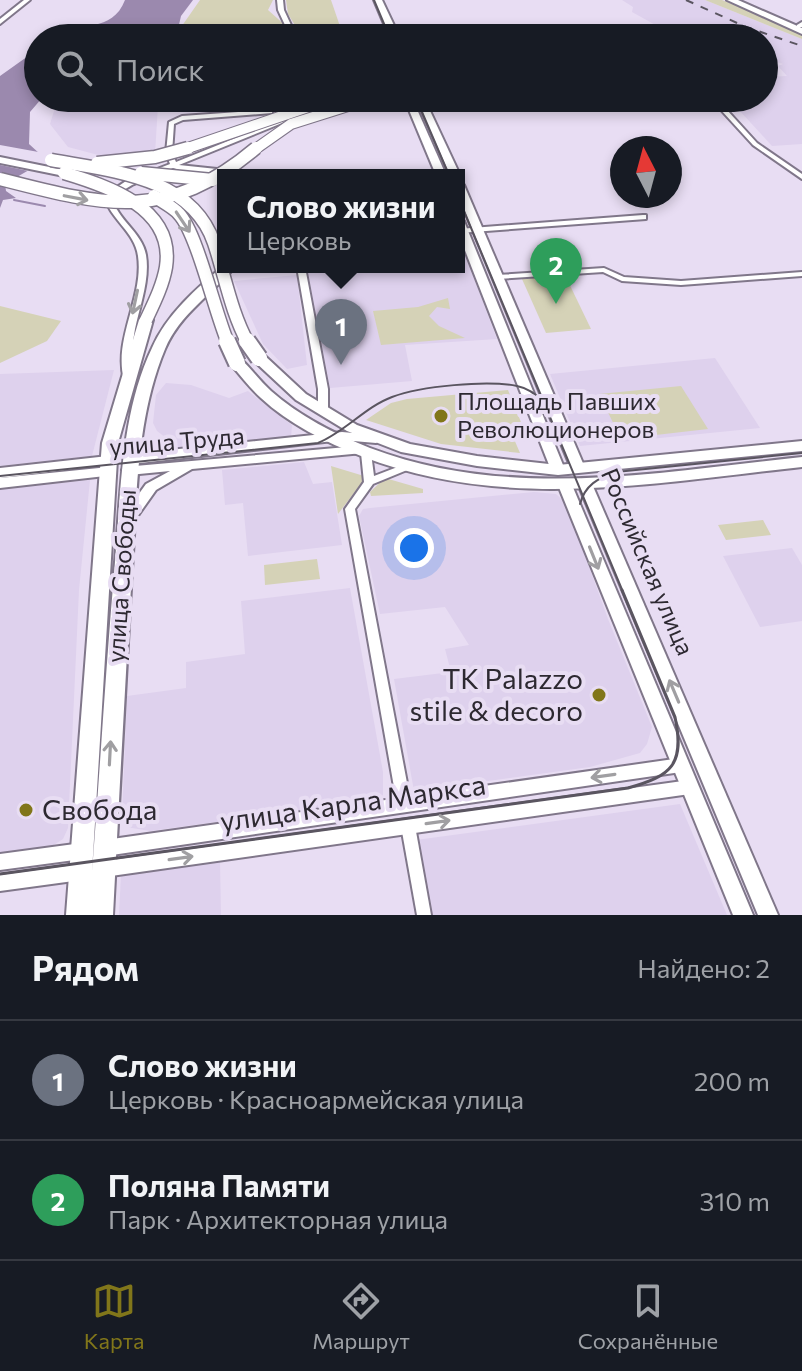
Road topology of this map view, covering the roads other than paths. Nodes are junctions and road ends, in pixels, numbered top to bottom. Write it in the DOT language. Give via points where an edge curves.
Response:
graph roads {
  1 [pos="27,0"];
  2 [pos="280,0"];
  3 [pos="368,0"];
  4 [pos="378,0"];
  5 [pos="731,0"];
  6 [pos="740,0"];
  7 [pos="0,22"];
  8 [pos="288,24"];
  9 [pos="377,24"];
  10 [pos="389,24"];
  11 [pos="801,27"];
  12 [pos="267,112"];
  13 [pos="294,112"];
  14 [pos="308,112"];
  15 [pos="323,112"];
  16 [pos="414,112"];
  17 [pos="426,112"];
  18 [pos="726,112"];
  19 [pos="0,150"];
  20 [pos="446,154"];
  21 [pos="433,155"];
  22 [pos="0,160"];
  23 [pos="51,160"];
  24 [pos="79,166"];
  25 [pos="174,166"];
  26 [pos="229,169"];
  27 [pos="439,169"];
  28 [pos="452,169"];
  29 [pos="217,172"];
  30 [pos="64,173"];
  31 [pos="802,177"];
  32 [pos="217,178"];
  33 [pos="0,179"];
  34 [pos="217,181"];
  35 [pos="465,199"];
  36 [pos="643,217"];
  37 [pos="465,228"];
  38 [pos="478,229"];
  39 [pos="465,239"];
  40 [pos="217,257"];
  41 [pos="222,273"];
  42 [pos="223,273"];
  43 [pos="302,273"];
  44 [pos="802,274"];
  45 [pos="498,277"];
  46 [pos="127,378"];
  47 [pos="324,404"];
  48 [pos="332,438"];
  49 [pos="377,439"];
  50 [pos="802,450"];
  51 [pos="362,452"];
  52 [pos="198,465"];
  53 [pos="119,466"];
  54 [pos="408,466"];
  55 [pos="0,473"];
  56 [pos="582,476"];
  57 [pos="561,478"];
  58 [pos="369,482"];
  59 [pos="0,483"];
  60 [pos="127,520"];
  61 [pos="705,762"];
  62 [pos="681,765"];
  63 [pos="713,784"];
  64 [pos="690,787"];
  65 [pos="404,804"];
  66 [pos="408,826"];
  67 [pos="93,860"];
  68 [pos="0,862"];
  69 [pos="0,883"];
  70 [pos="78,915"];
  71 [pos="101,915"];
  72 [pos="424,915"];
  73 [pos="743,915"];
  74 [pos="768,915"];
  1 -- 7 [label="street"];
  2 -- 8 [label="street"];
  3 -- 9 [label="main road"];
  4 -- 10 [label="main road"];
  5 -- 11 [label="main road"];
  6 -- 11 [label="main road"];
  12 -- 25 [label="street" via="174,120 169,153"];
  13 -- 23 [label="main road, bridge" via="162,156 114,163"];
  14 -- 25 [label="street, bridge"];
  26 -- 15 [label="main road, one-way, bridge" via="273,135"];
  16 -- 21 [label="main road"];
  17 -- 20 [label="main road"];
  18 -- 31 [label="street" via="755,144"];
  19 -- 23 [label="main road"];
  20 -- 21 [label="main road"];
  20 -- 28 [label="main road"];
  21 -- 27 [label="main road"];
  22 -- 30 [label="main road"];
  23 -- 24 [label="main road, bridge"];
  24 -- 34 [label="main road, bridge"];
  24 -- 40 [label="main road, bridge" via="167,189 198,210"];
  25 -- 29 [label="street"];
  25 -- 46 [label="street, one-way" via="108,196 139,244 142,258 126,346"];
  30 -- 46 [label="main road, улица Свободы, bridge" via="127,198 159,227 167,249"];
  30 -- 48 [label="main road, one-way, bridge" via="138,190 179,214 192,235 237,363 276,403"];
  33 -- 32 [label="main road, one-way, bridge" via="96,202 130,203 164,198"];
  35 -- 38 [label="main road, Российская улица"];
  36 -- 38 [label="street"];
  37 -- 38 [label="street"];
  38 -- 45 [label="main road, Российская улица"];
  39 -- 57 [label="main road, Российская улица"];
  41 -- 47 [label="main road, bridge" via="241,330 259,358 288,388"];
  42 -- 53 [label="main road, улица Свободы" via="184,309 159,347"];
  43 -- 47 [label="street"];
  44 -- 45 [label="street" via="681,283 622,279 604,270"];
  45 -- 56 [label="main road, Российская улица"];
  46 -- 53 [label="main road, улица Свободы" via="110,443"];
  47 -- 49 [label="main road"];
  48 -- 49 [label="main road, улица Труда"];
  48 -- 51 [label="main road, улица Труда"];
  48 -- 53 [label="main road, улица Труда"];
  49 -- 57 [label="main road, улица Труда"];
  50 -- 56 [label="main road, улица Труда"];
  51 -- 52 [label="main road, улица Труда"];
  51 -- 54 [label="main road, улица Труда"];
  51 -- 58 [label="street"];
  52 -- 53 [label="main road, улица Труда"];
  52 -- 60 [label="main road" via="151,487"];
  53 -- 55 [label="main road, улица Труда"];
  53 -- 59 [label="main road, улица Труда"];
  53 -- 60 [label="main road, улица Свободы"];
  53 -- 67 [label="main road, улица Свободы"];
  54 -- 57 [label="main road, улица Труда" via="497,481"];
  54 -- 58 [label="street"];
  56 -- 57 [label="main road, улица Труда"];
  61 -- 56 [label="main road, Российская улица, one-way"];
  57 -- 62 [label="main road, Российская улица, one-way"];
  58 -- 65 [label="street" via="350,509"];
  67 -- 60 [label="main road, улица Свободы, one-way"];
  61 -- 62 [label="main road, улица Карла Маркса"];
  61 -- 63 [label="main road, Российская улица"];
  62 -- 64 [label="main road, Российская улица"];
  62 -- 65 [label="street, улица Карла Маркса, one-way"];
  63 -- 64 [label="main road, улица Карла Маркса"];
  63 -- 74 [label="main road, Российская улица"];
  66 -- 64 [label="street, улица Карла Маркса, one-way"];
  64 -- 73 [label="main road, Российская улица"];
  65 -- 66 [label="street"];
  65 -- 67 [label="street, улица Карла Маркса"];
  67 -- 66 [label="street, улица Карла Маркса, one-way"];
  66 -- 72 [label="street"];
  67 -- 68 [label="street, улица Карла Маркса"];
  67 -- 69 [label="street, улица Карла Маркса"];
  67 -- 70 [label="main road, улица Свободы"];
  67 -- 71 [label="main road, улица Свободы"];
}
